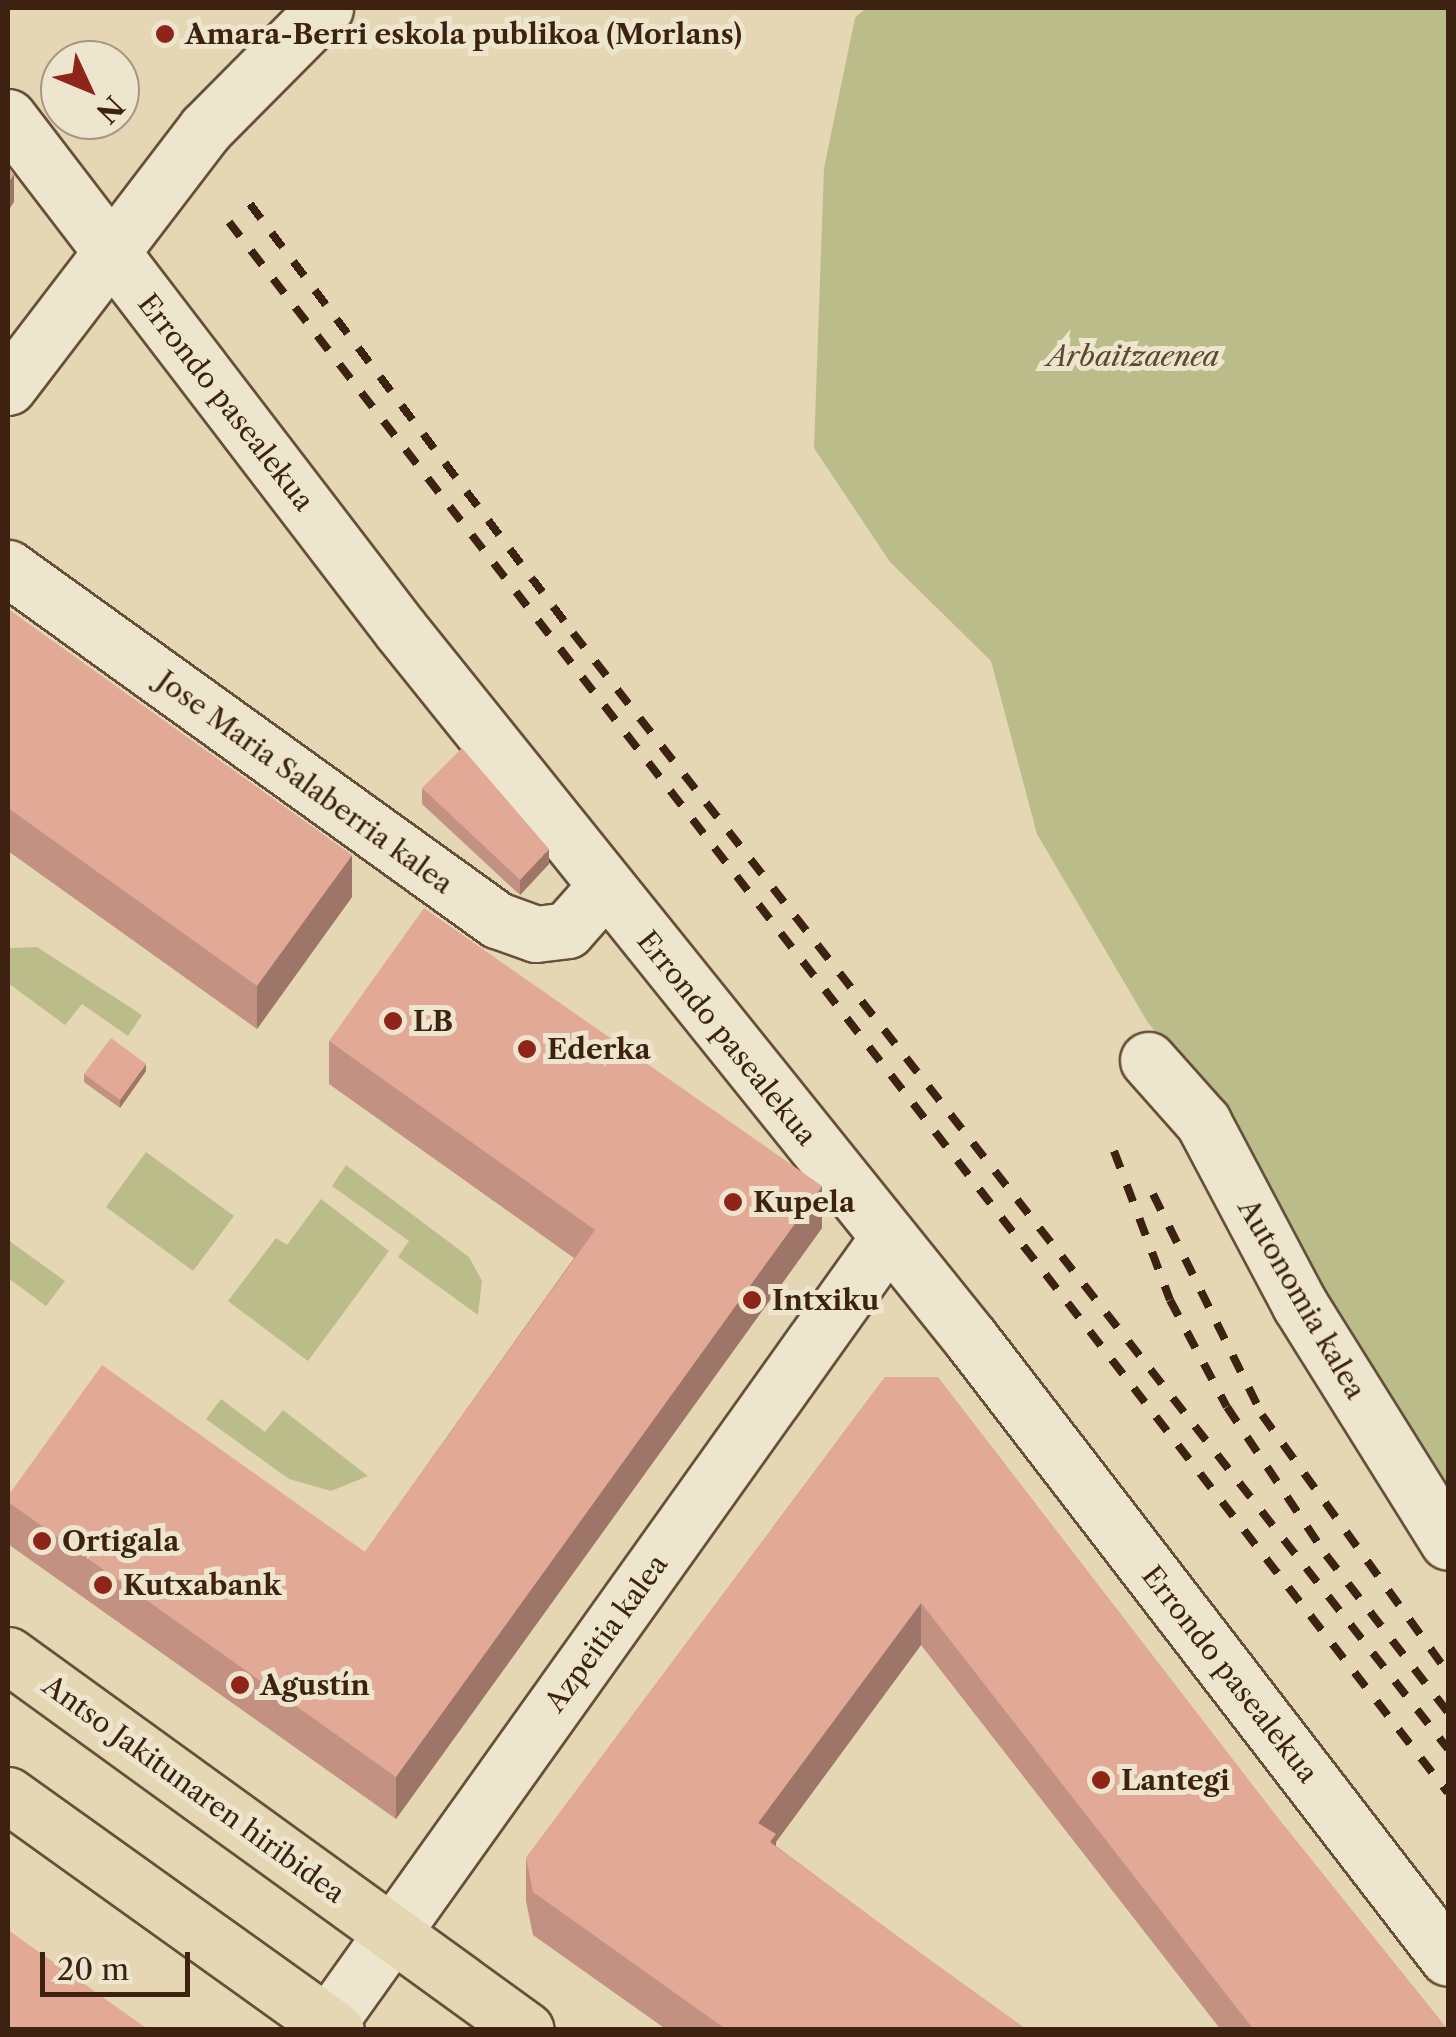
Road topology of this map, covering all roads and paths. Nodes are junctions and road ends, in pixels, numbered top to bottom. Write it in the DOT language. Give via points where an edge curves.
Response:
graph roads {
  1 [pos="326,8"];
  2 [pos="8,117"];
  3 [pos="110,250"];
  4 [pos="8,387"];
  5 [pos="8,568"];
  6 [pos="606,887"];
  7 [pos="1148,1060"];
  8 [pos="888,1238"];
  9 [pos="1448,1542"];
  10 [pos="8,1655"];
  11 [pos="8,1795"];
  12 [pos="392,1933"];
  13 [pos="1448,1958"];
  14 [pos="329,2027"];
  15 [pos="526,2030"];
  1 -- 3 [label="street" via="206,128"];
  2 -- 3 [label="street, Errondo pasealekua"];
  3 -- 4 [label="street"];
  3 -- 6 [label="street, Errondo pasealekua"];
  5 -- 6 [label="street, Jose Maria Salaberria kalea" via="496,920 536,934 567,930"];
  6 -- 8 [label="street, Errondo pasealekua"];
  7 -- 9 [label="street, Autonomia kalea" via="1203,1122 1300,1304"];
  8 -- 12 [label="street, Azpeitia kalea"];
  8 -- 13 [label="street, Errondo pasealekua"];
  10 -- 12 [label="main road, Antso Jakitunaren hiribidea"];
  11 -- 14 [label="main road"];
  12 -- 14 [label="street, Azpeitia kalea"];
  12 -- 15 [label="main road, Antso Jakitunaren hiribidea"];
}
